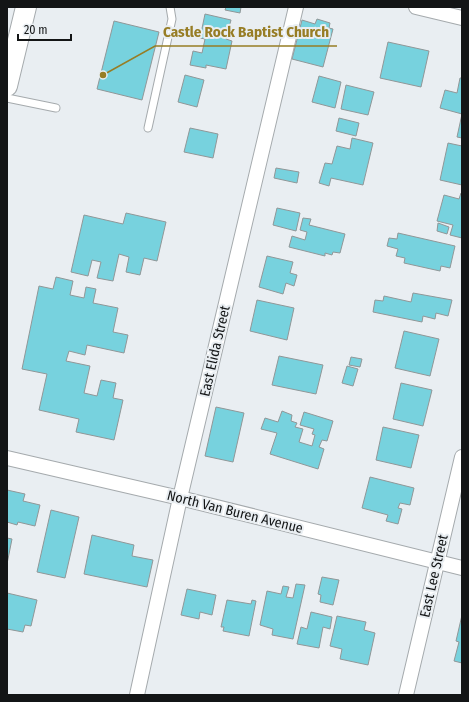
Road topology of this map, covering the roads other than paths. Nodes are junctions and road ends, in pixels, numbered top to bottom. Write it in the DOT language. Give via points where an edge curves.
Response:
graph roads {
  1 [pos="26,7"];
  2 [pos="170,7"];
  3 [pos="296,7"];
  4 [pos="416,7"];
  5 [pos="462,18"];
  6 [pos="7,86"];
  7 [pos="7,98"];
  8 [pos="56,108"];
  9 [pos="148,128"];
  10 [pos="462,457"];
  11 [pos="7,458"];
  12 [pos="180,498"];
  13 [pos="436,562"];
  14 [pos="462,568"];
  15 [pos="137,695"];
  16 [pos="406,695"];
  1 -- 6 [label="street"];
  2 -- 9 [label="lane" via="172,19"];
  3 -- 12 [label="street, East Elida Street"];
  4 -- 5 [label="street"];
  7 -- 8 [label="lane"];
  10 -- 13 [label="street, East Lee Street"];
  11 -- 12 [label="street, North Van Buren Avenue"];
  12 -- 13 [label="street, North Van Buren Avenue"];
  12 -- 15 [label="street, East Elida Street"];
  13 -- 14 [label="street, North Van Buren Avenue"];
  13 -- 16 [label="street, East Lee Street"];
}
